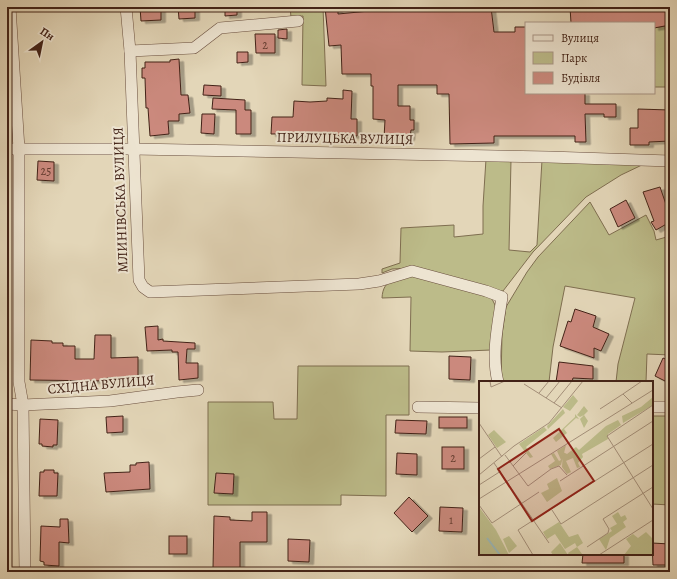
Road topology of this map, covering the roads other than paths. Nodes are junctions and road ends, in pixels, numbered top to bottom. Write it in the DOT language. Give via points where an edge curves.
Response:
graph roads {
  1 [pos="10,7"];
  2 [pos="126,7"];
  3 [pos="298,21"];
  4 [pos="10,38"];
  5 [pos="130,51"];
  6 [pos="7,149"];
  7 [pos="133,149"];
  8 [pos="19,150"];
  9 [pos="670,161"];
  10 [pos="498,381"];
  11 [pos="198,390"];
  12 [pos="7,404"];
  13 [pos="23,404"];
  14 [pos="418,407"];
  15 [pos="653,407"];
  16 [pos="670,407"];
  17 [pos="479,408"];
  18 [pos="25,572"];
  1 -- 4 [label="street"];
  2 -- 5 [label="street, МЛИНІВСЬКА ВУЛИЦЯ"];
  3 -- 5 [label="street" via="220,28 194,48"];
  4 -- 8 [label="street"];
  5 -- 7 [label="street, МЛИНІВСЬКА ВУЛИЦЯ"];
  6 -- 8 [label="street, ПРИЛУЦЬКА ВУЛИЦЯ"];
  7 -- 8 [label="street, ПРИЛУЦЬКА ВУЛИЦЯ"];
  7 -- 9 [label="street, ПРИЛУЦЬКА ВУЛИЦЯ"];
  7 -- 10 [label="street, МЛИНІВСЬКА ВУЛИЦЯ" via="139,280 150,292 359,284 412,271 502,297 495,371"];
  8 -- 13 [label="street" via="19,382"];
  11 -- 13 [label="street, СХІДНА ВУЛИЦЯ" via="110,401"];
  12 -- 13 [label="street, СХІДНА ВУЛИЦЯ"];
  13 -- 18 [label="street"];
  14 -- 17 [label="street"];
  15 -- 16 [label="street"];
}
